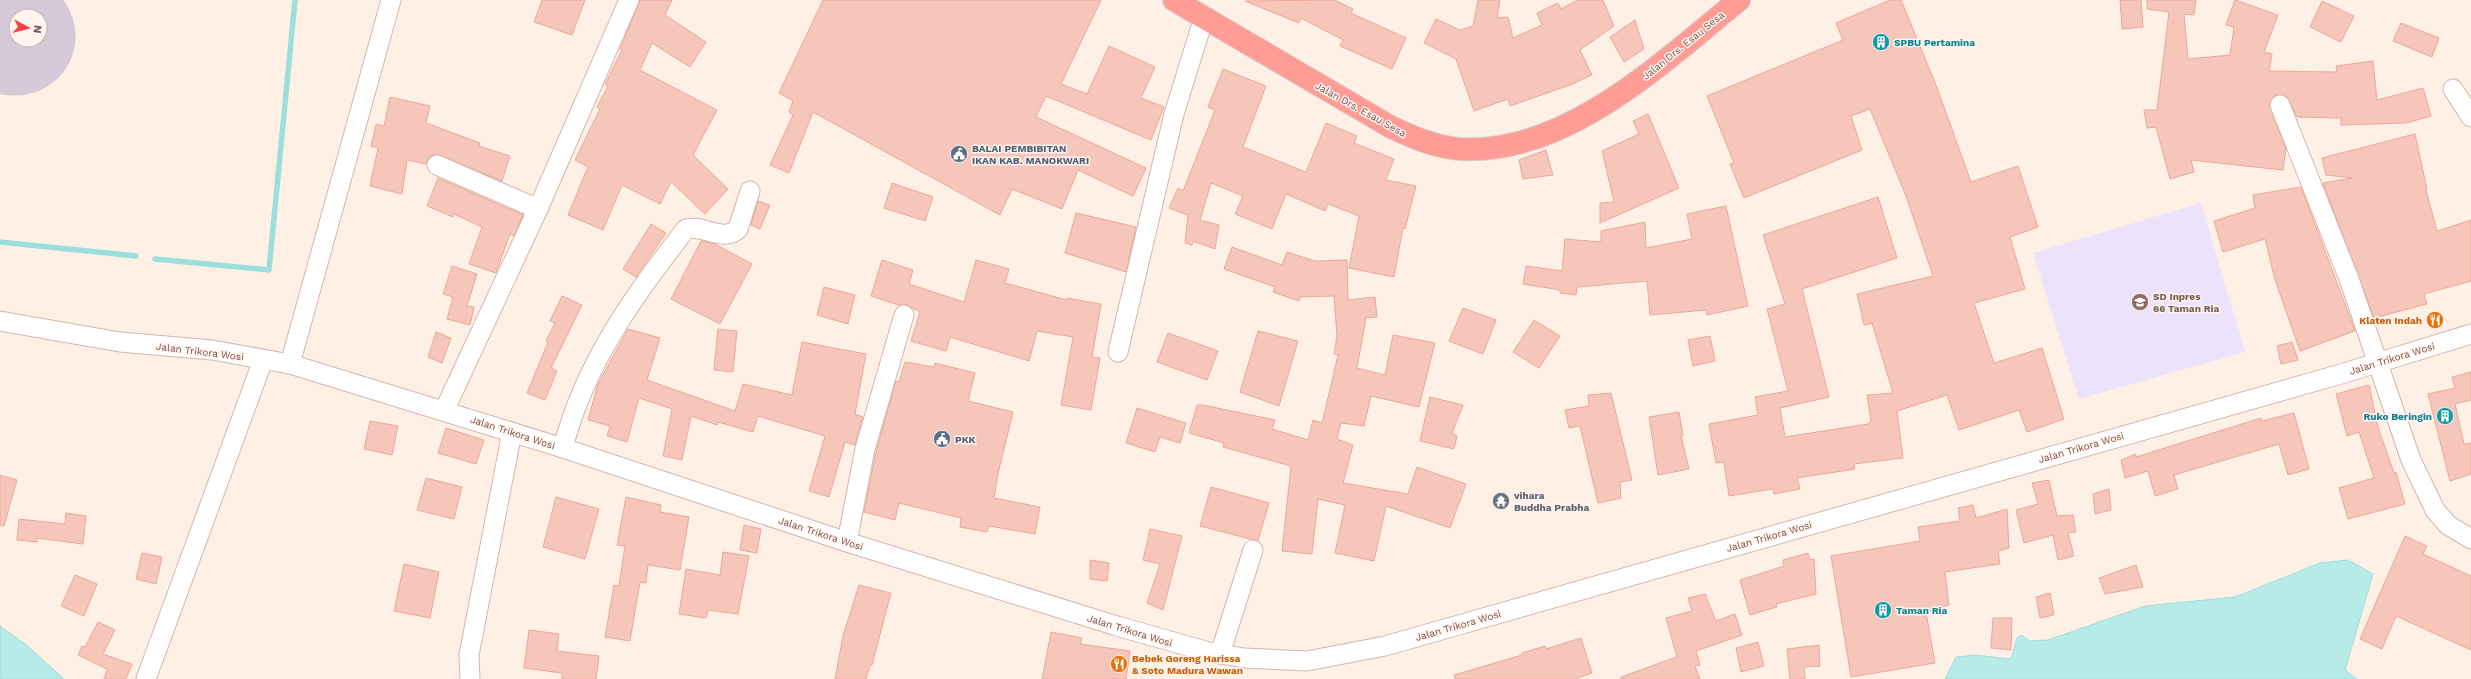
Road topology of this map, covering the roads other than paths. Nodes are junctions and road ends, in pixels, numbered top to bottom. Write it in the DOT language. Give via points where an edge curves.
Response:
graph roads {
  1 [pos="391,0"];
  2 [pos="629,0"];
  3 [pos="1174,0"];
  4 [pos="1739,0"];
  5 [pos="1204,16"];
  6 [pos="2453,89"];
  7 [pos="2280,105"];
  8 [pos="2471,117"];
  9 [pos="438,165"];
  10 [pos="750,191"];
  11 [pos="538,209"];
  12 [pos="904,315"];
  13 [pos="0,321"];
  14 [pos="2471,334"];
  15 [pos="1118,352"];
  16 [pos="263,360"];
  17 [pos="290,364"];
  18 [pos="2377,364"];
  19 [pos="444,411"];
  20 [pos="512,432"];
  21 [pos="563,448"];
  22 [pos="2471,539"];
  23 [pos="847,542"];
  24 [pos="1253,550"];
  25 [pos="1220,654"];
  26 [pos="146,679"];
  27 [pos="470,679"];
  1 -- 17 [label="street"];
  2 -- 11 [label="street"];
  3 -- 5 [label="highway, Jalan Drs. Esau Sesa"];
  4 -- 5 [label="highway, Jalan Drs. Esau Sesa" via="1622,94 1587,115 1520,142 1479,148 1442,146 1425,142 1391,127"];
  5 -- 15 [label="street" via="1174,114"];
  6 -- 8 [label="street"];
  7 -- 18 [label="street" via="2349,279"];
  9 -- 11 [label="street"];
  10 -- 21 [label="street" via="738,229 730,234 693,227 686,229 634,299 600,354 570,419"];
  11 -- 19 [label="street"];
  12 -- 23 [label="street" via="865,449"];
  13 -- 16 [label="street, Jalan Trikora Wosi" via="120,342 212,350"];
  14 -- 18 [label="street, Jalan Trikora Wosi"];
  16 -- 17 [label="street, Jalan Trikora Wosi"];
  16 -- 26 [label="street"];
  17 -- 19 [label="street, Jalan Trikora Wosi"];
  18 -- 22 [label="street" via="2412,460 2434,510 2448,525"];
  18 -- 25 [label="street, Jalan Trikora Wosi" via="1385,646 1306,661 1244,658"];
  19 -- 20 [label="street, Jalan Trikora Wosi"];
  20 -- 21 [label="street, Jalan Trikora Wosi"];
  20 -- 27 [label="street" via="469,655"];
  21 -- 23 [label="street, Jalan Trikora Wosi"];
  23 -- 25 [label="street, Jalan Trikora Wosi" via="1117,626"];
  24 -- 25 [label="street"];
}
